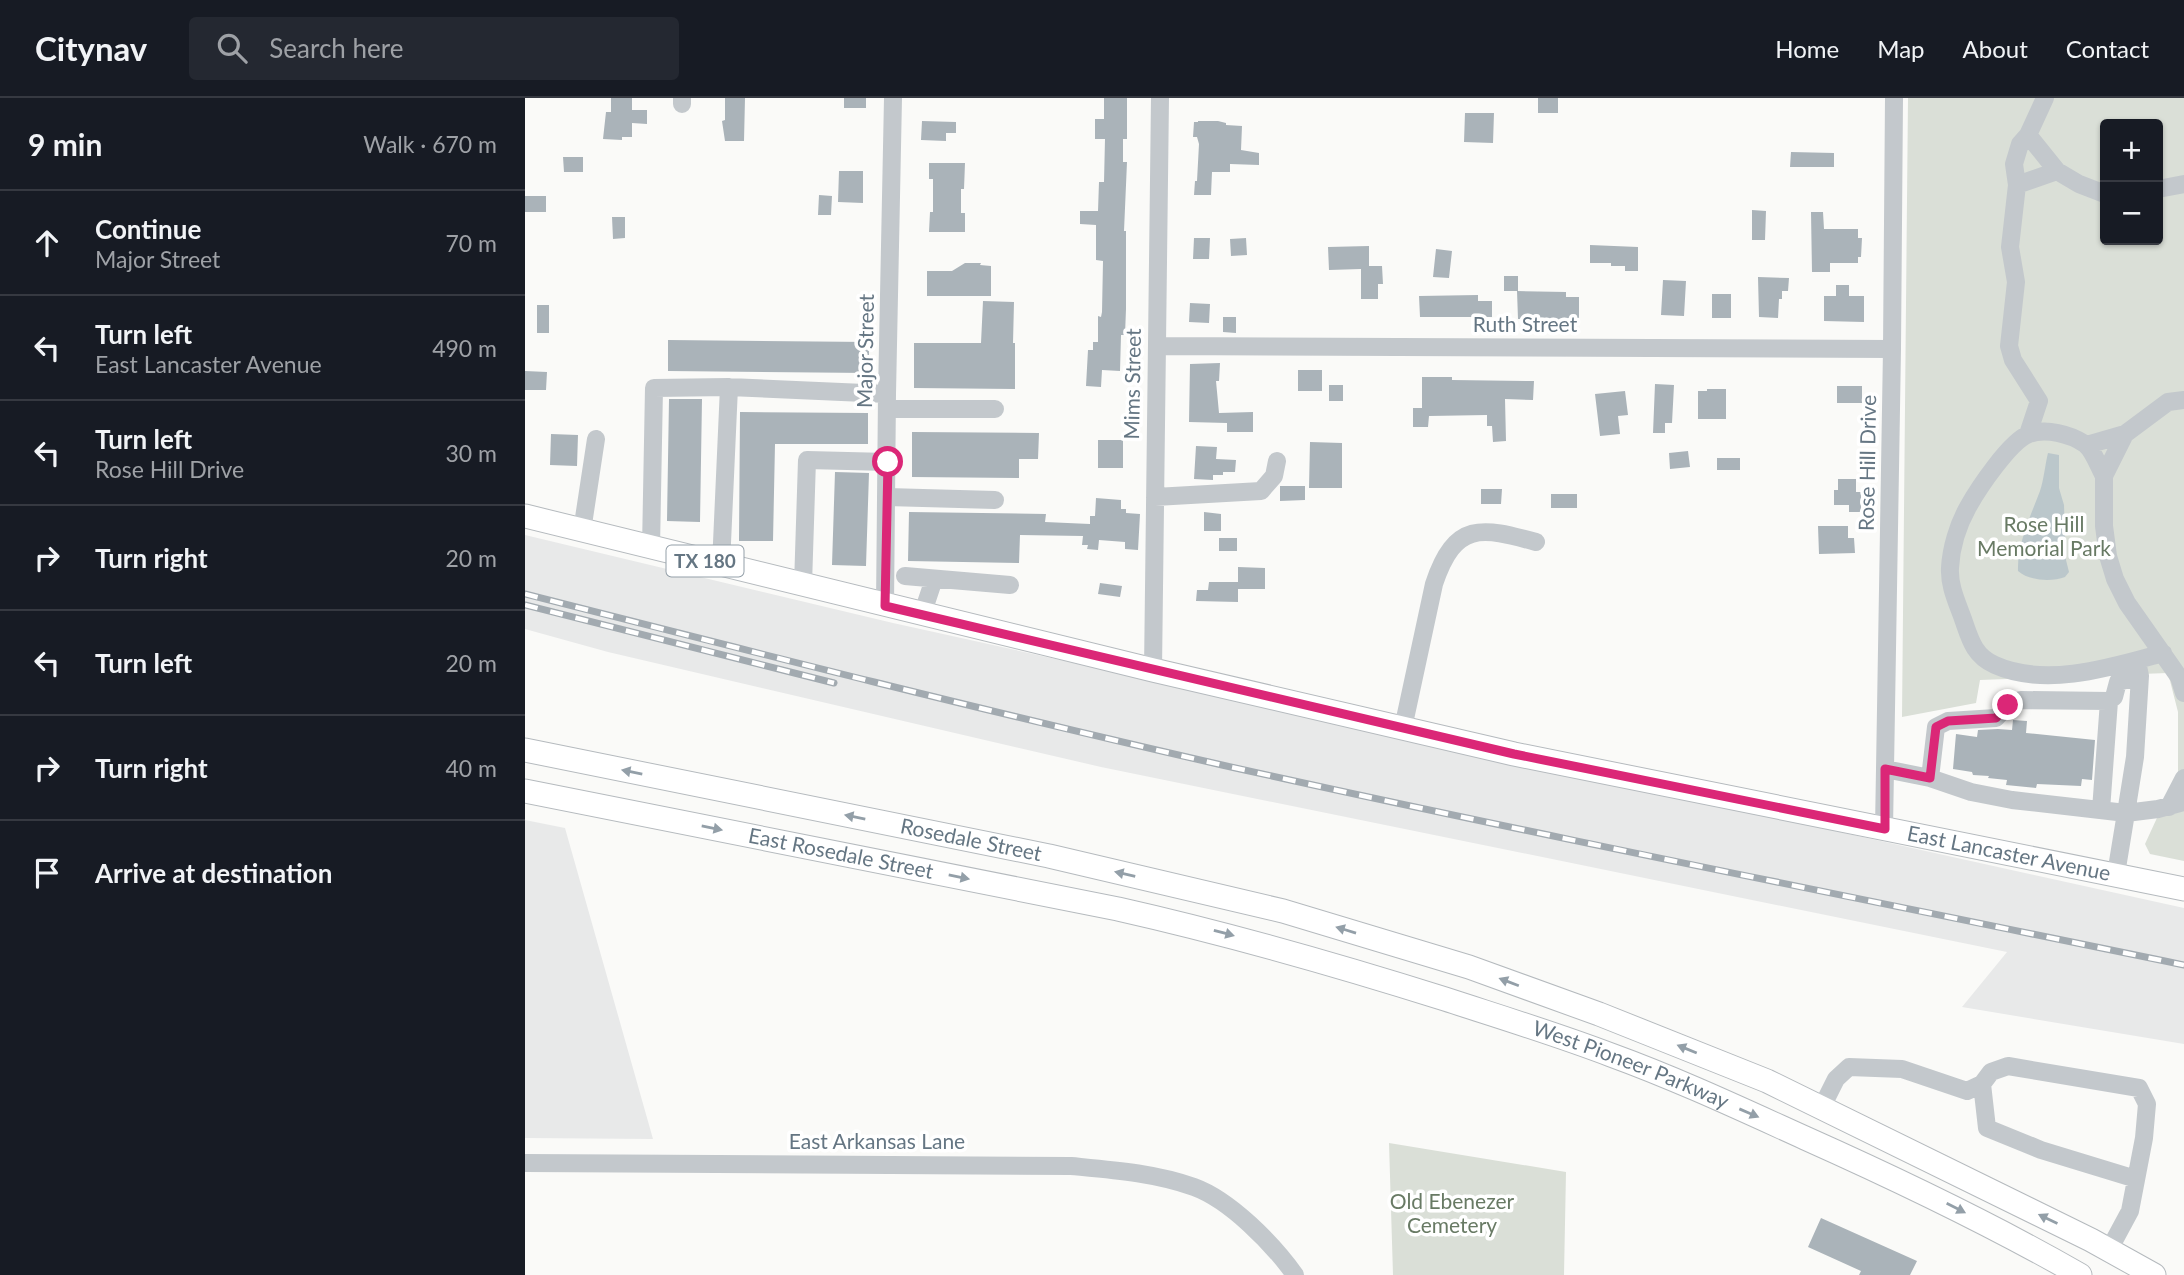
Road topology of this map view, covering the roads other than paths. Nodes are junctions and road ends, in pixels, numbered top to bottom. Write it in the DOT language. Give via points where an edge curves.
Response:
graph roads {
  1 [pos="893,98"];
  2 [pos="1160,98"];
  3 [pos="1893,98"];
  4 [pos="2045,98"];
  5 [pos="2028,135"];
  6 [pos="2057,171"];
  7 [pos="2184,184"];
  8 [pos="2017,185"];
  9 [pos="2163,188"];
  10 [pos="2100,192"];
  11 [pos="1157,346"];
  12 [pos="1892,349"];
  13 [pos="729,387"];
  14 [pos="2184,400"];
  15 [pos="887,401"];
  16 [pos="2039,401"];
  17 [pos="995,409"];
  18 [pos="2058,432"];
  19 [pos="2028,434"];
  20 [pos="2125,434"];
  21 [pos="596,439"];
  22 [pos="2087,445"];
  23 [pos="1277,461"];
  24 [pos="888,462"];
  25 [pos="2104,476"];
  26 [pos="1155,497"];
  27 [pos="887,498"];
  28 [pos="995,500"];
  29 [pos="525,516"];
  30 [pos="582,531"];
  31 [pos="1536,542"];
  32 [pos="651,548"];
  33 [pos="721,565"];
  34 [pos="905,576"];
  35 [pos="934,579"];
  36 [pos="803,585"];
  37 [pos="1010,585"];
  38 [pos="885,606"];
  39 [pos="922,615"];
  40 [pos="2163,653"];
  41 [pos="2139,668"];
  42 [pos="1153,670"];
  43 [pos="2184,693"];
  44 [pos="2109,701"];
  45 [pos="1403,728"];
  46 [pos="525,750"];
  47 [pos="1885,769"];
  48 [pos="1930,778"];
  49 [pos="2184,778"];
  50 [pos="525,790"];
  51 [pos="2177,804"];
  52 [pos="2101,810"];
  53 [pos="2126,813"];
  54 [pos="1885,829"];
  55 [pos="2116,874"];
  56 [pos="2184,889"];
  57 [pos="1157,918"];
  58 [pos="1411,949"];
  59 [pos="1469,967"];
  60 [pos="1456,1003"];
  61 [pos="1982,1084"];
  62 [pos="1822,1107"];
  63 [pos="525,1163"];
  64 [pos="2136,1179"];
  65 [pos="2109,1250"];
  66 [pos="1295,1275"];
  67 [pos="2080,1275"];
  68 [pos="2154,1275"];
  1 -- 15 [label="street, Major Street"];
  2 -- 11 [label="street, Mims Street"];
  3 -- 12 [label="street, Rose Hill Drive"];
  4 -- 5 [label="street"];
  5 -- 6 [label="street"];
  5 -- 8 [label="street" via="2014,164"];
  6 -- 8 [label="street"];
  6 -- 10 [label="street"];
  7 -- 9 [label="street"];
  8 -- 16 [label="street" via="2010,247 2016,282 2009,346"];
  11 -- 12 [label="street, Ruth Street"];
  11 -- 26 [label="street, Mims Street"];
  12 -- 47 [label="street, Rose Hill Drive"];
  13 -- 15 [label="street"];
  13 -- 32 [label="street" via="655,388"];
  13 -- 33 [label="street"];
  14 -- 20 [label="street" via="2168,402"];
  15 -- 17 [label="street"];
  15 -- 24 [label="street, Major Street"];
  16 -- 18 [label="street"];
  16 -- 19 [label="street"];
  18 -- 19 [label="street"];
  18 -- 22 [label="street"];
  19 -- 41 [label="street" via="2006,451 1967,507 1951,554 1951,588 1977,653 1996,665 2028,674"];
  20 -- 22 [label="street"];
  20 -- 25 [label="street"];
  21 -- 30 [label="street"];
  22 -- 25 [label="street"];
  23 -- 26 [label="street" via="1274,477 1261,491"];
  24 -- 27 [label="street, Major Street"];
  24 -- 36 [label="street" via="807,460"];
  25 -- 40 [label="street" via="2104,526 2115,579"];
  26 -- 42 [label="street, Mims Street"];
  27 -- 28 [label="street"];
  27 -- 38 [label="street, Major Street"];
  29 -- 30 [label="main road, East Lancaster Avenue / TX 180"];
  30 -- 32 [label="main road, East Lancaster Avenue / TX 180"];
  31 -- 45 [label="street" via="1486,531 1451,546 1434,584"];
  32 -- 33 [label="main road, East Lancaster Avenue / TX 180"];
  33 -- 36 [label="main road, East Lancaster Avenue / TX 180"];
  34 -- 35 [label="street"];
  35 -- 37 [label="street"];
  35 -- 39 [label="street"];
  36 -- 38 [label="main road, East Lancaster Avenue / TX 180"];
  38 -- 39 [label="main road, East Lancaster Avenue / TX 180"];
  39 -- 42 [label="main road, East Lancaster Avenue / TX 180"];
  40 -- 41 [label="street"];
  40 -- 43 [label="street"];
  41 -- 44 [label="street" via="2118,682"];
  41 -- 53 [label="street" via="2135,757"];
  42 -- 45 [label="main road, East Lancaster Avenue / TX 180"];
  44 -- 48 [label="street" via="2021,700 2008,705 1996,718 1948,721 1936,727"];
  44 -- 52 [label="street"];
  45 -- 54 [label="main road, East Lancaster Avenue / TX 180"];
  58 -- 46 [label="main road, Rosedale Street, one-way" via="1283,911 1049,856"];
  47 -- 48 [label="street"];
  47 -- 54 [label="street, Rose Hill Drive"];
  48 -- 52 [label="street" via="1985,795"];
  49 -- 51 [label="street"];
  50 -- 57 [label="main road, East Rosedale Street, one-way"];
  51 -- 53 [label="street"];
  52 -- 53 [label="street"];
  53 -- 55 [label="street"];
  54 -- 55 [label="main road, East Lancaster Avenue / TX 180"];
  55 -- 56 [label="main road, East Lancaster Avenue / TX 180"];
  57 -- 60 [label="main road, West Pioneer Parkway, one-way" via="1344,967"];
  58 -- 59 [label="main road, West Pioneer Parkway"];
  59 -- 60 [label="main road"];
  62 -- 59 [label="main road, West Pioneer Parkway, one-way" via="1599,1014"];
  60 -- 67 [label="main road, West Pioneer Parkway, one-way" via="1612,1055 1751,1113 1938,1199"];
  61 -- 62 [label="street" via="1967,1091 1902,1069 1849,1067 1836,1079"];
  61 -- 64 [label="street" via="1987,1128"];
  61 -- 64 [label="street" via="1991,1072 2008,1066 2139,1088 2147,1104"];
  65 -- 62 [label="main road, West Pioneer Parkway, one-way"];
  63 -- 66 [label="street, East Arkansas Lane" via="1071,1166 1142,1173 1195,1188 1224,1202"];
  64 -- 65 [label="street" via="2130,1211"];
  65 -- 68 [label="main road, West Pioneer Parkway"];
}
